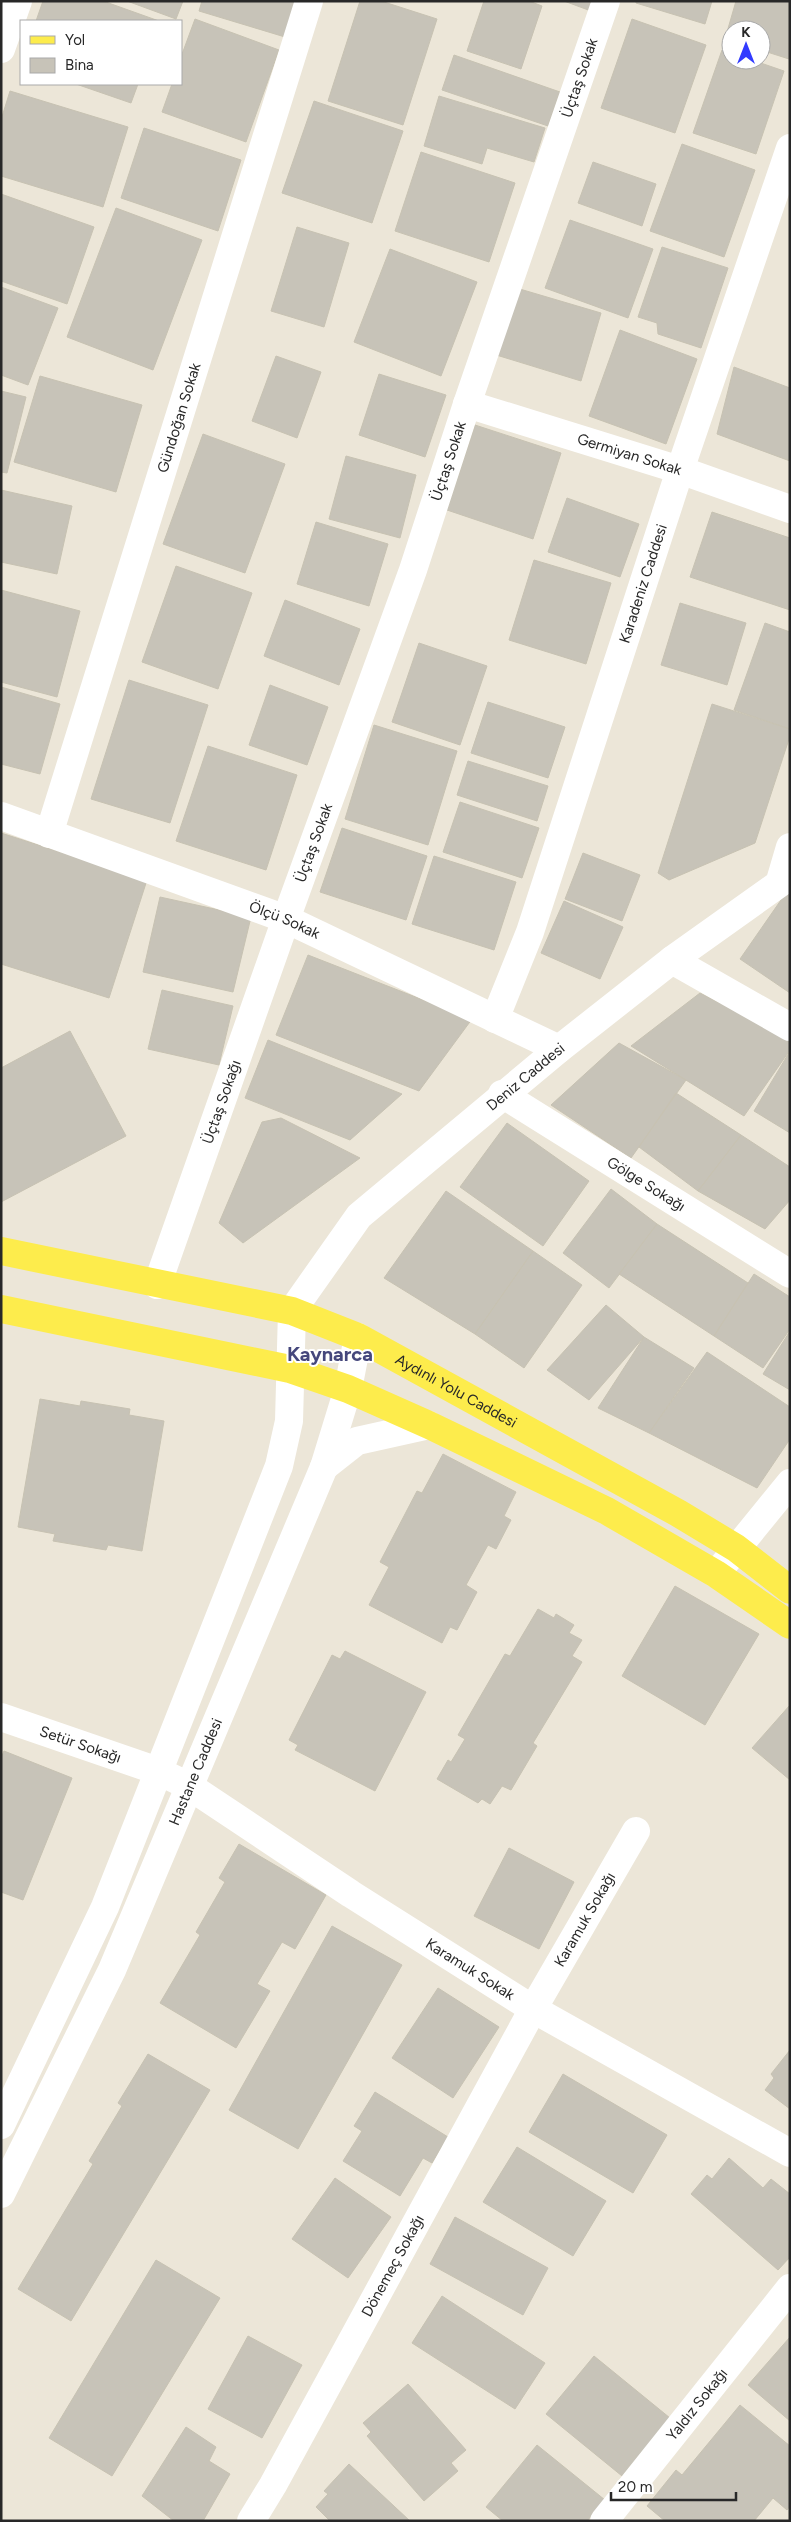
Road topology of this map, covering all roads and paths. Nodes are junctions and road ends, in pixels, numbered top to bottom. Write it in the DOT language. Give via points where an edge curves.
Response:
graph roads {
  1 [pos="18,1"];
  2 [pos="309,1"];
  3 [pos="606,1"];
  4 [pos="1,49"];
  5 [pos="790,148"];
  6 [pos="467,404"];
  7 [pos="680,470"];
  8 [pos="790,508"];
  9 [pos="1,816"];
  10 [pos="49,834"];
  11 [pos="790,847"];
  12 [pos="785,878"];
  13 [pos="286,919"];
  14 [pos="672,960"];
  15 [pos="495,1019"];
  16 [pos="790,1027"];
  17 [pos="559,1049"];
  18 [pos="502,1094"];
  19 [pos="1,1251"];
  20 [pos="790,1274"];
  21 [pos="157,1285"];
  22 [pos="1,1309"];
  23 [pos="292,1311"];
  24 [pos="358,1337"];
  25 [pos="290,1369"];
  26 [pos="348,1389"];
  27 [pos="430,1425"];
  28 [pos="324,1467"];
  29 [pos="790,1483"];
  30 [pos="736,1548"];
  31 [pos="716,1574"];
  32 [pos="790,1590"];
  33 [pos="790,1625"];
  34 [pos="1,1717"];
  35 [pos="158,1771"];
  36 [pos="189,1786"];
  37 [pos="636,1830"];
  38 [pos="533,2009"];
  39 [pos="1,2125"];
  40 [pos="790,2153"];
  41 [pos="1,2194"];
  42 [pos="790,2288"];
  43 [pos="251,2521"];
  44 [pos="604,2521"];
  1 -- 4 [label="street"];
  2 -- 10 [label="street, Gündoğan Sokak"];
  3 -- 6 [label="street, Üçtaş Sokak"];
  5 -- 7 [label="street, Karadeniz Caddesi"];
  6 -- 7 [label="street, Germiyan Sokak"];
  6 -- 13 [label="street, Üçtaş Sokak" via="413,570"];
  7 -- 8 [label="street, Germiyan Sokak"];
  7 -- 15 [label="street, Karadeniz Caddesi" via="530,932"];
  9 -- 10 [label="street, Ölçü Sokak"];
  10 -- 13 [label="street, Ölçü Sokak"];
  11 -- 12 [label="street"];
  12 -- 14 [label="street, Deniz Caddesi"];
  13 -- 15 [label="street, Ölçü Sokak"];
  13 -- 21 [label="street, Üçtaş Sokağı"];
  14 -- 16 [label="street"];
  14 -- 17 [label="street, Deniz Caddesi"];
  15 -- 17 [label="street, Ölçü Sokak"];
  17 -- 18 [label="street, Deniz Caddesi"];
  18 -- 20 [label="street, Gölge Sokağı"];
  18 -- 23 [label="street, Deniz Caddesi" via="359,1216"];
  19 -- 21 [label="main road, Aydınlı Yolu Caddesi"];
  21 -- 23 [label="main road, Aydınlı Yolu Caddesi"];
  22 -- 25 [label="main road"];
  23 -- 24 [label="main road, Aydınlı Yolu Caddesi"];
  23 -- 25 [label="street"];
  24 -- 26 [label="street, Hastane Caddesi"];
  24 -- 30 [label="main road, Aydınlı Yolu Caddesi"];
  25 -- 26 [label="main road"];
  25 -- 35 [label="street" via="290,1421 279,1466"];
  26 -- 27 [label="main road"];
  26 -- 28 [label="street, Hastane Caddesi"];
  27 -- 28 [label="street" via="357,1441"];
  27 -- 31 [label="main road" via="607,1511"];
  28 -- 36 [label="street, Hastane Caddesi"];
  29 -- 30 [label="street"];
  30 -- 31 [label="street"];
  30 -- 32 [label="main road, Aydınlı Yolu Caddesi"];
  31 -- 33 [label="main road"];
  34 -- 35 [label="street, Setür Sokağı"];
  35 -- 36 [label="street, Karamuk Sokak"];
  35 -- 39 [label="street" via="105,1906"];
  36 -- 38 [label="street, Karamuk Sokak" via="351,1894"];
  36 -- 41 [label="street, Hastane Caddesi" via="112,1970"];
  37 -- 38 [label="street, Karamuk Sokağı"];
  38 -- 40 [label="street, Karamuk Sokak"];
  38 -- 43 [label="street, Dönemeç Sokağı"];
  42 -- 44 [label="street, Yaldız Sokağı"];
}
